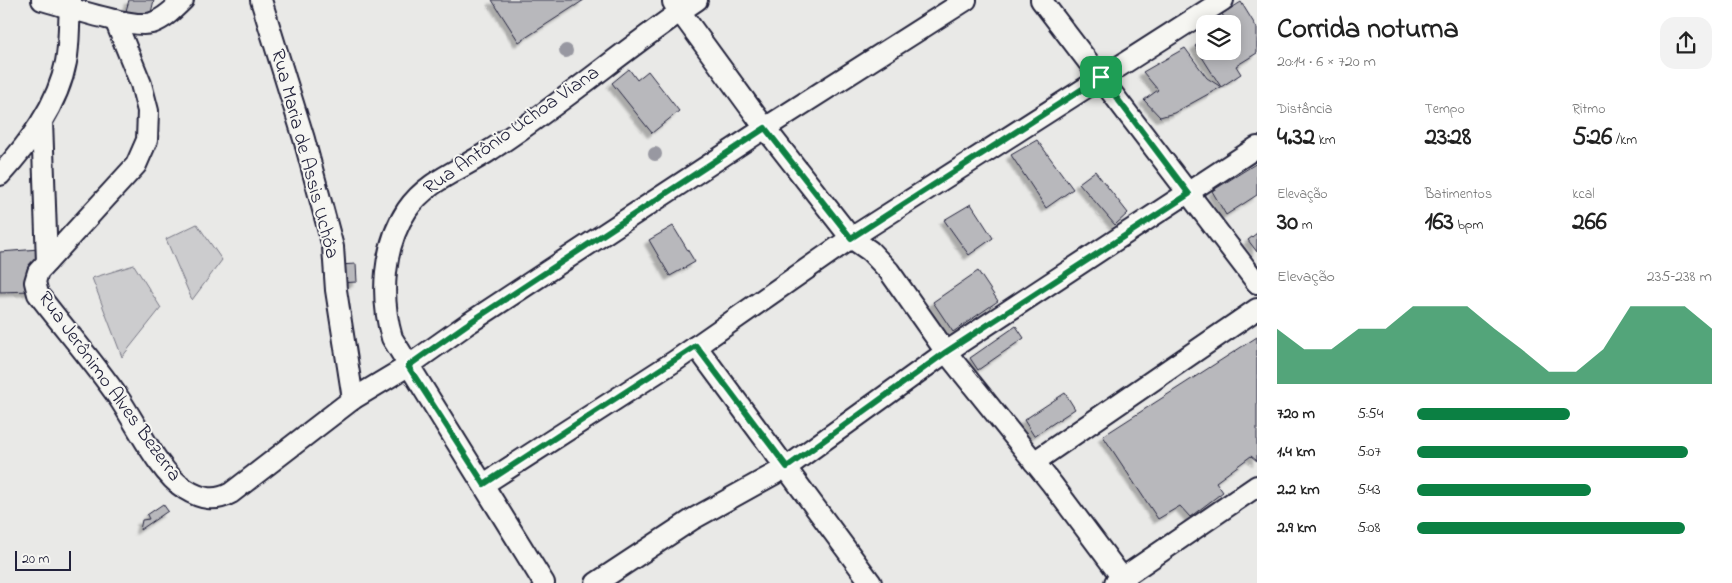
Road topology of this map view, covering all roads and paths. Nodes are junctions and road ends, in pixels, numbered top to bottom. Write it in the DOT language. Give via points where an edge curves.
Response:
graph roads {
  1 [pos="42,0"];
  2 [pos="183,0"];
  3 [pos="261,0"];
  4 [pos="966,0"];
  5 [pos="1042,0"];
  6 [pos="1223,0"];
  7 [pos="71,4"];
  8 [pos="683,4"];
  9 [pos="115,20"];
  10 [pos="151,23"];
  11 [pos="129,51"];
  12 [pos="1101,77"];
  13 [pos="42,121"];
  14 [pos="765,128"];
  15 [pos="1257,147"];
  16 [pos="0,175"];
  17 [pos="1189,194"];
  18 [pos="851,238"];
  19 [pos="47,262"];
  20 [pos="1257,284"];
  21 [pos="1257,309"];
  22 [pos="696,346"];
  23 [pos="946,352"];
  24 [pos="408,366"];
  25 [pos="353,399"];
  26 [pos="1034,462"];
  27 [pos="787,467"];
  28 [pos="484,484"];
  29 [pos="1257,486"];
  30 [pos="1121,581"];
  31 [pos="544,583"];
  32 [pos="596,583"];
  33 [pos="871,583"];
  1 -- 7 [label="street"];
  2 -- 10 [label="street"];
  3 -- 25 [label="street, Rua Maria de Assis Uchôa" via="333,247 336,290"];
  4 -- 14 [label="street"];
  5 -- 12 [label="street"];
  6 -- 12 [label="street"];
  7 -- 9 [label="street"];
  7 -- 13 [label="street" via="66,62 55,98"];
  8 -- 14 [label="street"];
  8 -- 24 [label="street, Rua Antônio Uchoa Viana" via="492,150 434,182 422,193 399,224 387,272 385,315 392,338"];
  9 -- 10 [label="street"];
  9 -- 11 [label="street, Rua Jerônimo Alves Bezerra"];
  10 -- 11 [label="street"];
  11 -- 19 [label="street, Rua Jerônimo Alves Bezerra" via="148,111 149,125 143,153 136,165"];
  12 -- 17 [label="street"];
  12 -- 18 [label="street"];
  13 -- 16 [label="street"];
  13 -- 19 [label="street"];
  14 -- 18 [label="street"];
  14 -- 24 [label="street"];
  15 -- 17 [label="street"];
  17 -- 20 [label="street"];
  17 -- 23 [label="street"];
  18 -- 22 [label="street"];
  18 -- 23 [label="street" via="870,251 889,271"];
  19 -- 25 [label="street, Rua Jerônimo Alves Bezerra" via="38,272 35,282 38,294 117,396 169,476 185,489 208,500 231,493"];
  21 -- 26 [label="street"];
  22 -- 27 [label="street"];
  22 -- 28 [label="street"];
  23 -- 26 [label="street"];
  23 -- 27 [label="street"];
  24 -- 25 [label="street"];
  24 -- 28 [label="street, Rua Antônio Uchoa Viana"];
  26 -- 30 [label="street"];
  27 -- 32 [label="street" via="701,514"];
  27 -- 33 [label="street"];
  28 -- 31 [label="street, Rua Antônio Uchoa Viana"];
  29 -- 30 [label="street"];
}
